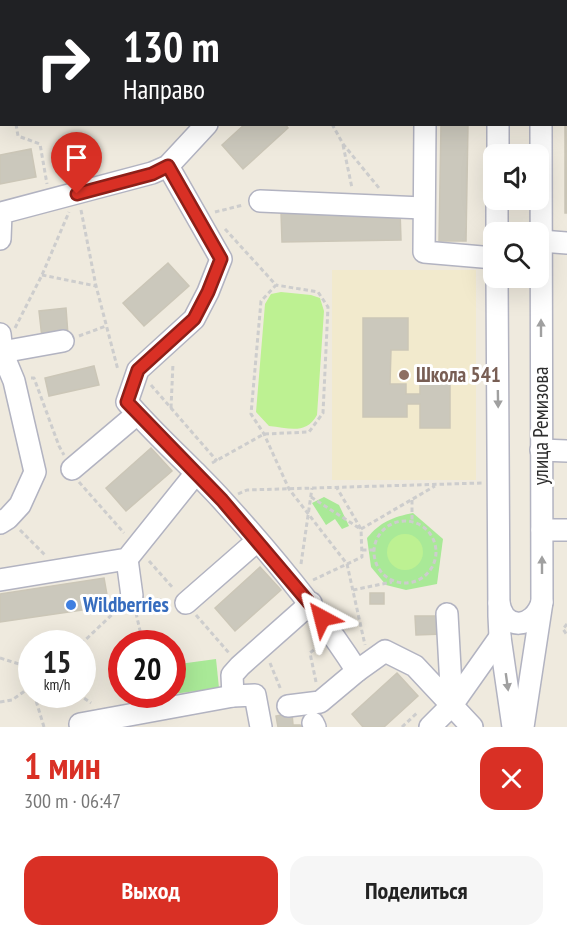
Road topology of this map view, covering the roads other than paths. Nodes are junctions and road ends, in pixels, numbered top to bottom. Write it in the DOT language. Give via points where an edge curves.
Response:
graph roads {
  1 [pos="205,126"];
  2 [pos="424,126"];
  3 [pos="498,126"];
  4 [pos="541,126"];
  5 [pos="498,144"];
  6 [pos="168,166"];
  7 [pos="260,201"];
  8 [pos="423,208"];
  9 [pos="1,213"];
  10 [pos="541,222"];
  11 [pos="0,239"];
  12 [pos="549,242"];
  13 [pos="567,243"];
  14 [pos="483,257"];
  15 [pos="497,288"];
  16 [pos="541,288"];
  17 [pos="63,341"];
  18 [pos="1,343"];
  19 [pos="132,408"];
  20 [pos="567,451"];
  21 [pos="541,458"];
  22 [pos="567,464"];
  23 [pos="72,470"];
  24 [pos="196,473"];
  25 [pos="4,521"];
  26 [pos="542,530"];
  27 [pos="567,530"];
  28 [pos="257,541"];
  29 [pos="132,553"];
  30 [pos="0,579"];
  31 [pos="132,596"];
  32 [pos="542,602"];
  33 [pos="186,603"];
  34 [pos="311,603"];
  35 [pos="499,603"];
  36 [pos="447,614"];
  37 [pos="501,645"];
  38 [pos="533,653"];
  39 [pos="363,667"];
  40 [pos="233,696"];
  41 [pos="452,705"];
  42 [pos="288,706"];
  43 [pos="80,724"];
  44 [pos="261,727"];
  45 [pos="430,727"];
  46 [pos="472,727"];
  47 [pos="513,727"];
  48 [pos="523,727"];
  1 -- 6 [label="street"];
  2 -- 8 [label="street"];
  3 -- 5 [label="street"];
  4 -- 10 [label="street, улица Ремизова"];
  6 -- 9 [label="street" via="152,174"];
  6 -- 19 [label="street" via="221,259 194,319 138,370"];
  7 -- 8 [label="street"];
  8 -- 14 [label="street" via="424,252"];
  9 -- 11 [label="street"];
  12 -- 13 [label="street"];
  15 -- 35 [label="street, улица Ремизова, one-way"];
  21 -- 16 [label="street, улица Ремизова, one-way"];
  17 -- 18 [label="street"];
  18 -- 25 [label="street" via="35,472 20,505"];
  19 -- 23 [label="street"];
  19 -- 24 [label="street"];
  20 -- 21 [label="street"];
  21 -- 22 [label="street"];
  21 -- 26 [label="street, улица Ремизова"];
  24 -- 28 [label="street"];
  24 -- 29 [label="street"];
  26 -- 27 [label="street"];
  32 -- 26 [label="street, улица Ремизова, one-way"];
  28 -- 33 [label="street"];
  28 -- 34 [label="street"];
  29 -- 30 [label="street"];
  29 -- 31 [label="street"];
  32 -- 35 [label="street" via="532,619 520,623 503,615"];
  32 -- 38 [label="street, улица Ремизова"];
  34 -- 39 [label="street"];
  34 -- 40 [label="street" via="232,675"];
  35 -- 37 [label="street, улица Ремизова"];
  36 -- 41 [label="street"];
  37 -- 38 [label="street" via="518,638 529,643"];
  37 -- 41 [label="street"];
  37 -- 47 [label="street, улица Ремизова, one-way"];
  38 -- 48 [label="street, улица Ремизова"];
  39 -- 41 [label="street" via="385,651 415,666"];
  39 -- 42 [label="street" via="320,702"];
  40 -- 43 [label="street"];
  40 -- 44 [label="street" via="255,695"];
  41 -- 45 [label="street"];
  41 -- 46 [label="street"];
}
